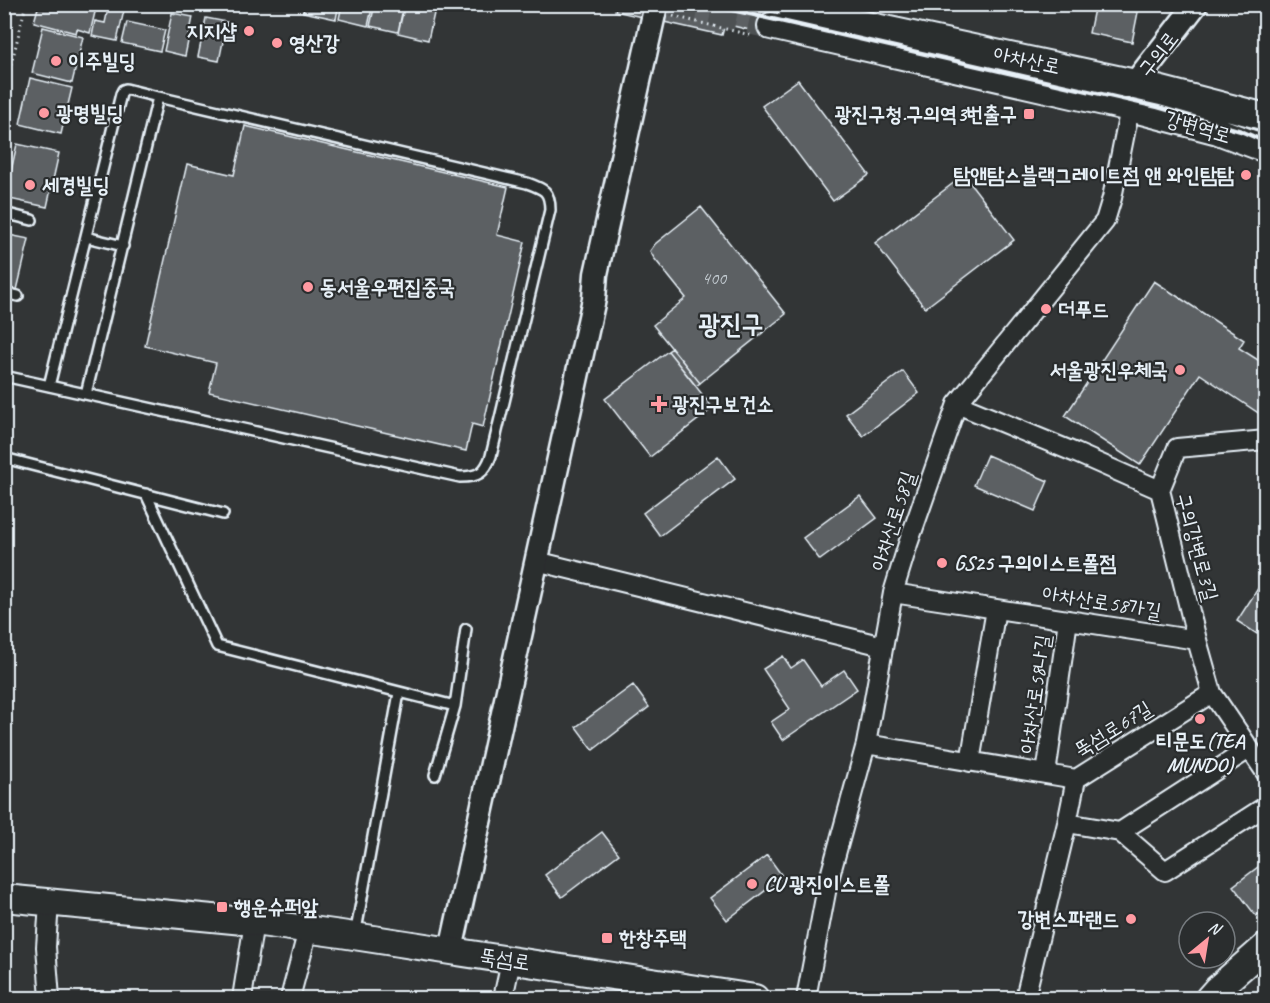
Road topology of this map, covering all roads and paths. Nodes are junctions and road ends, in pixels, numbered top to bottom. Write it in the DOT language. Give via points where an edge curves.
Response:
graph roads {
  1 [pos="26,4"];
  2 [pos="1196,4"];
  3 [pos="656,5"];
  4 [pos="803,16"];
  5 [pos="771,26"];
  6 [pos="1135,83"];
  7 [pos="4,94"];
  8 [pos="158,96"];
  9 [pos="1130,108"];
  10 [pos="1266,117"];
  11 [pos="1266,129"];
  12 [pos="1218,131"];
  13 [pos="1266,149"];
  14 [pos="4,213"];
  15 [pos="32,220"];
  16 [pos="86,237"];
  17 [pos="123,246"];
  18 [pos="4,293"];
  19 [pos="18,296"];
  20 [pos="4,376"];
  21 [pos="49,386"];
  22 [pos="86,394"];
  23 [pos="957,404"];
  24 [pos="1266,440"];
  25 [pos="4,458"];
  26 [pos="1160,490"];
  27 [pos="146,494"];
  28 [pos="224,514"];
  29 [pos="536,561"];
  30 [pos="893,593"];
  31 [pos="996,609"];
  32 [pos="1068,620"];
  33 [pos="466,629"];
  34 [pos="1197,640"];
  35 [pos="883,646"];
  36 [pos="399,693"];
  37 [pos="1212,693"];
  38 [pos="455,706"];
  39 [pos="866,744"];
  40 [pos="1249,749"];
  41 [pos="970,762"];
  42 [pos="1046,774"];
  43 [pos="1266,774"];
  44 [pos="435,775"];
  45 [pos="1076,779"];
  46 [pos="1266,806"];
  47 [pos="1067,823"];
  48 [pos="1120,832"];
  49 [pos="4,898"];
  50 [pos="49,903"];
  51 [pos="254,922"];
  52 [pos="308,930"];
  53 [pos="354,936"];
  54 [pos="1266,946"];
  55 [pos="451,950"];
  56 [pos="511,960"];
  57 [pos="50,999"];
  58 [pos="242,999"];
  59 [pos="290,999"];
  60 [pos="503,999"];
  61 [pos="755,999"];
  62 [pos="806,999"];
  63 [pos="1025,999"];
  64 [pos="1209,999"];
  1 -- 7 [label="path"];
  2 -- 6 [label="street, 구의로"];
  3 -- 29 [label="street"];
  4 -- 5 [label="main road, 아차산로"];
  4 -- 6 [label="main road, 아차산로"];
  4 -- 9 [label="main road, 아차산로"];
  6 -- 9 [label="street, 구의로"];
  6 -- 10 [label="main road, 아차산로"];
  8 -- 16 [label="lane" via="126,89 120,94"];
  8 -- 17 [label="lane"];
  8 -- 22 [label="lane" via="527,183 545,191 550,210 487,467 472,477"];
  9 -- 12 [label="main road, 강변역로"];
  9 -- 23 [label="street, 아차산로58길" via="1105,221"];
  11 -- 12 [label="main road"];
  12 -- 13 [label="main road, 강변역로"];
  14 -- 15 [label="lane"];
  16 -- 17 [label="lane"];
  16 -- 21 [label="lane"];
  17 -- 22 [label="lane"];
  18 -- 19 [label="lane"];
  20 -- 21 [label="lane"];
  21 -- 22 [label="lane"];
  23 -- 26 [label="street, 구의강변로3길"];
  23 -- 30 [label="street, 아차산로58길"];
  24 -- 26 [label="street" via="1177,448"];
  25 -- 27 [label="lane"];
  26 -- 34 [label="street, 구의강변로3길"];
  27 -- 28 [label="lane"];
  27 -- 36 [label="lane" via="217,646"];
  29 -- 35 [label="street"];
  29 -- 55 [label="street"];
  30 -- 31 [label="street, 아차산로58가길"];
  30 -- 35 [label="street, 아차산로58길"];
  31 -- 32 [label="street, 아차산로58가길"];
  31 -- 41 [label="street"];
  32 -- 34 [label="street, 아차산로58가길"];
  32 -- 42 [label="street, 아차산로58나길"];
  33 -- 38 [label="lane"];
  34 -- 37 [label="street, 구의강변로3길"];
  35 -- 39 [label="street, 아차산로58길"];
  36 -- 38 [label="lane"];
  36 -- 53 [label="lane"];
  37 -- 40 [label="street, 구의강변로3길"];
  37 -- 45 [label="street, 뚝섬로67길"];
  38 -- 44 [label="lane"];
  39 -- 41 [label="street, 아차산로58나길"];
  39 -- 62 [label="street, 아차산로58길" via="827,887"];
  40 -- 43 [label="street, 구의강변로3길"];
  40 -- 48 [label="street"];
  41 -- 42 [label="street, 아차산로58나길"];
  42 -- 45 [label="street, 아차산로58나길"];
  45 -- 47 [label="street, 뚝섬로67길"];
  46 -- 48 [label="street" via="1165,871"];
  47 -- 48 [label="street"];
  47 -- 63 [label="street, 뚝섬로67길"];
  49 -- 50 [label="main road, 뚝섬로"];
  50 -- 51 [label="main road, 뚝섬로"];
  50 -- 57 [label="street" via="46,946"];
  51 -- 52 [label="main road, 뚝섬로"];
  51 -- 58 [label="street"];
  52 -- 53 [label="main road, 뚝섬로"];
  52 -- 59 [label="street"];
  53 -- 55 [label="main road, 뚝섬로"];
  54 -- 64 [label="main road"];
  55 -- 56 [label="main road, 뚝섬로"];
  56 -- 60 [label="street"];
  56 -- 61 [label="main road, 뚝섬로"];
}
